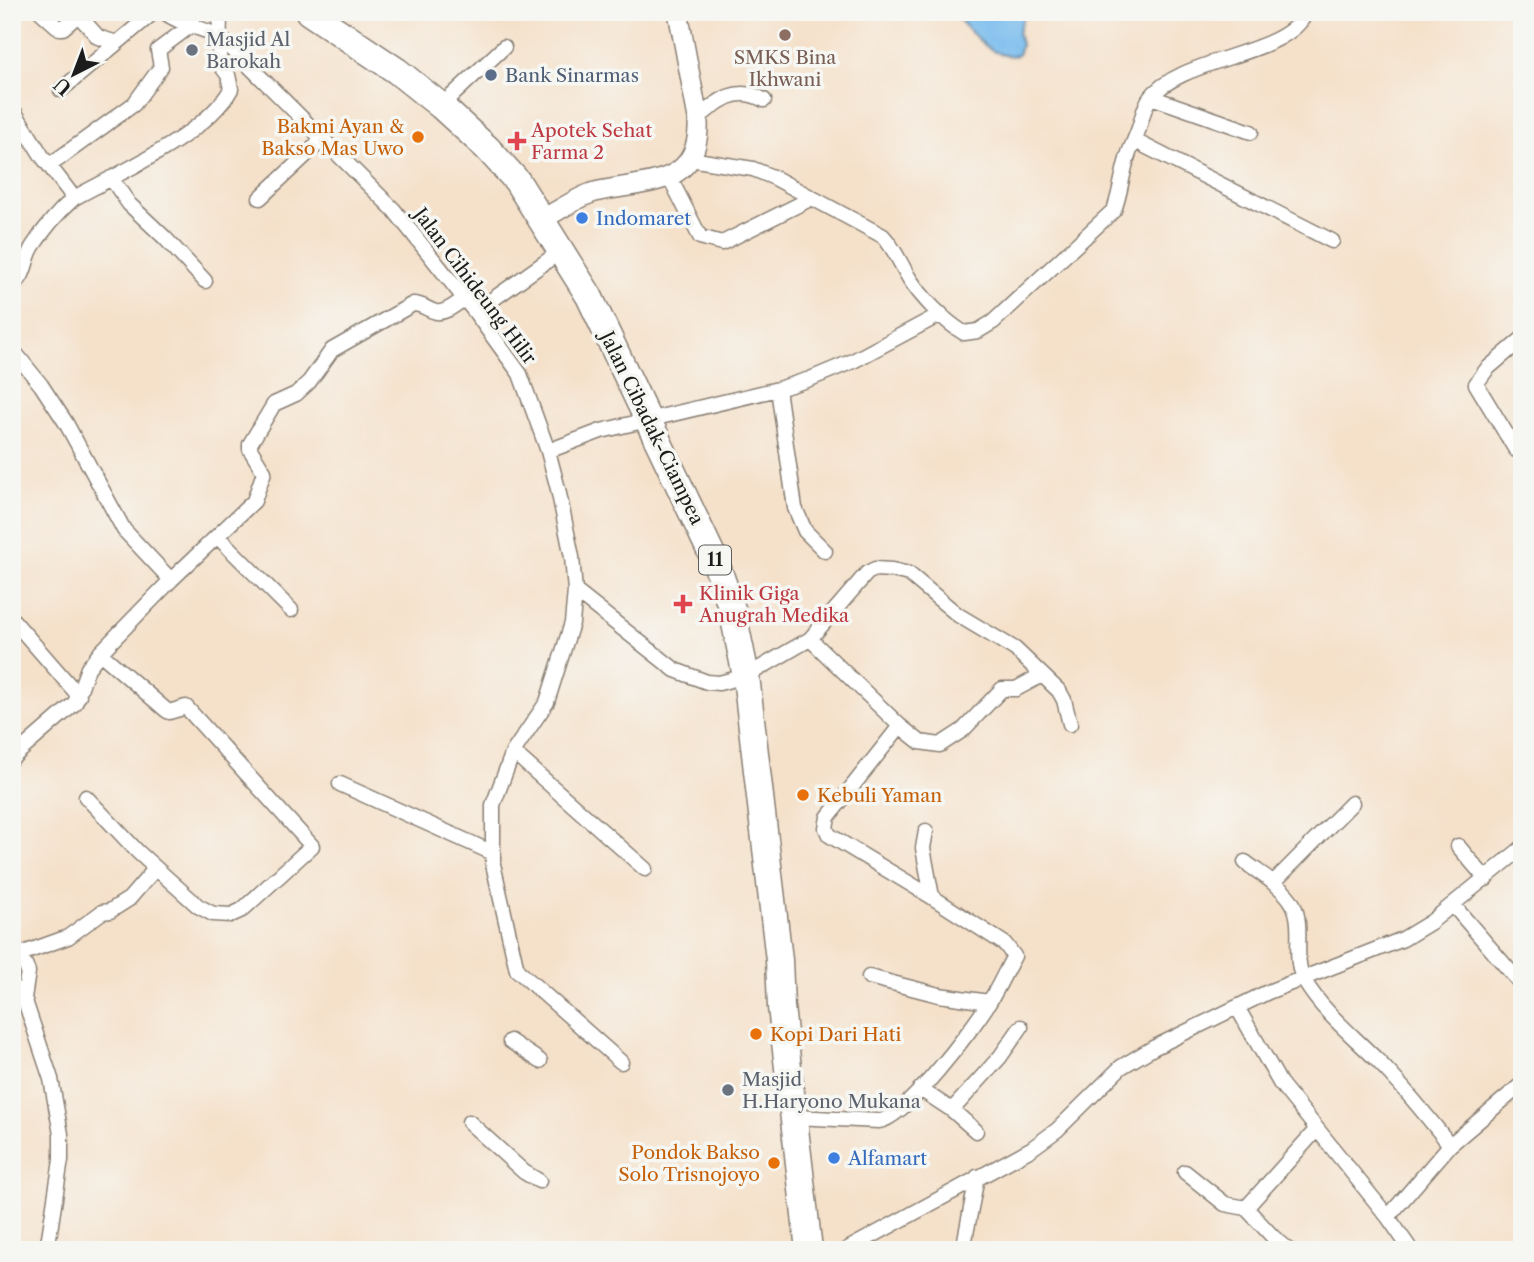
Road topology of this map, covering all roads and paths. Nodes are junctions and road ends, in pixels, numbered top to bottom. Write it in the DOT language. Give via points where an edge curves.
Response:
graph roads {
  1 [pos="41,12"];
  2 [pos="154,12"];
  3 [pos="164,12"];
  4 [pos="220,12"];
  5 [pos="678,12"];
  6 [pos="1306,12"];
  7 [pos="321,15"];
  8 [pos="193,24"];
  9 [pos="219,36"];
  10 [pos="117,43"];
  11 [pos="504,47"];
  12 [pos="61,90"];
  13 [pos="1151,97"];
  14 [pos="764,100"];
  15 [pos="441,106"];
  16 [pos="12,108"];
  17 [pos="698,118"];
  18 [pos="1251,132"];
  19 [pos="323,139"];
  20 [pos="1135,141"];
  21 [pos="690,159"];
  22 [pos="50,165"];
  23 [pos="111,178"];
  24 [pos="670,178"];
  25 [pos="74,198"];
  26 [pos="260,198"];
  27 [pos="812,198"];
  28 [pos="542,219"];
  29 [pos="1332,241"];
  30 [pos="561,251"];
  31 [pos="205,281"];
  32 [pos="12,286"];
  33 [pos="464,299"];
  34 [pos="475,312"];
  35 [pos="941,314"];
  36 [pos="1522,339"];
  37 [pos="12,349"];
  38 [pos="778,390"];
  39 [pos="647,420"];
  40 [pos="1516,450"];
  41 [pos="548,452"];
  42 [pos="217,536"];
  43 [pos="825,551"];
  44 [pos="171,580"];
  45 [pos="575,591"];
  46 [pos="291,610"];
  47 [pos="12,620"];
  48 [pos="810,639"];
  49 [pos="100,653"];
  50 [pos="1042,675"];
  51 [pos="746,676"];
  52 [pos="79,696"];
  53 [pos="1070,724"];
  54 [pos="900,726"];
  55 [pos="513,752"];
  56 [pos="12,758"];
  57 [pos="340,784"];
  58 [pos="86,797"];
  59 [pos="1352,803"];
  60 [pos="926,831"];
  61 [pos="1458,846"];
  62 [pos="1522,848"];
  63 [pos="493,853"];
  64 [pos="1245,862"];
  65 [pos="155,869"];
  66 [pos="645,869"];
  67 [pos="1486,879"];
  68 [pos="1273,883"];
  69 [pos="932,897"];
  70 [pos="1453,905"];
  71 [pos="15,953"];
  72 [pos="869,977"];
  73 [pos="1303,979"];
  74 [pos="12,985"];
  75 [pos="1522,985"];
  76 [pos="24,999"];
  77 [pos="989,1002"];
  78 [pos="1237,1007"];
  79 [pos="1020,1027"];
  80 [pos="510,1041"];
  81 [pos="540,1061"];
  82 [pos="621,1062"];
  83 [pos="1522,1084"];
  84 [pos="920,1089"];
  85 [pos="952,1110"];
  86 [pos="794,1117"];
  87 [pos="469,1122"];
  88 [pos="1317,1129"];
  89 [pos="976,1131"];
  90 [pos="1450,1144"];
  91 [pos="1185,1172"];
  92 [pos="977,1177"];
  93 [pos="539,1181"];
  94 [pos="1246,1208"];
  95 [pos="1388,1217"];
  96 [pos="877,1233"];
  97 [pos="47,1250"];
  98 [pos="809,1250"];
  99 [pos="846,1250"];
  100 [pos="877,1250"];
  101 [pos="963,1250"];
  102 [pos="1289,1250"];
  103 [pos="1412,1250"];
  1 -- 10 [label="street" via="59,28 80,18 98,37"];
  2 -- 10 [label="street"];
  3 -- 8 [label="street, Jalan Cihideung Hilir"];
  4 -- 9 [label="street"];
  5 -- 17 [label="main road"];
  6 -- 13 [label="street" via="1291,30 1273,41 1173,79"];
  7 -- 15 [label="highway, Jalan Cibadak-Ciampea / 11"];
  8 -- 9 [label="street, Jalan Cihideung Hilir"];
  8 -- 22 [label="street" via="158,50 161,67 134,104"];
  9 -- 19 [label="street, Jalan Cihideung Hilir"];
  9 -- 23 [label="street" via="219,63 232,89 219,108"];
  10 -- 12 [label="street"];
  11 -- 15 [label="street"];
  13 -- 18 [label="street"];
  13 -- 20 [label="street"];
  14 -- 17 [label="street" via="752,93 729,96"];
  15 -- 28 [label="highway, Jalan Cibadak-Ciampea / 11" via="487,148"];
  16 -- 22 [label="street"];
  17 -- 21 [label="main road" via="697,148"];
  19 -- 26 [label="street"];
  19 -- 33 [label="street, Jalan Cihideung Hilir" via="394,210"];
  20 -- 29 [label="street"];
  20 -- 35 [label="street" via="1114,210 993,322 964,333"];
  21 -- 24 [label="main road"];
  21 -- 27 [label="street" via="753,169"];
  22 -- 25 [label="street"];
  23 -- 25 [label="street"];
  23 -- 31 [label="street" via="129,204"];
  24 -- 27 [label="street" via="700,237 722,243"];
  24 -- 28 [label="main road" via="592,193"];
  25 -- 32 [label="street" via="31,248 25,272"];
  27 -- 35 [label="street" via="883,236 916,288"];
  28 -- 30 [label="highway, Jalan Cibadak-Ciampea / 11"];
  30 -- 34 [label="street"];
  30 -- 39 [label="highway, Jalan Cibadak-Ciampea / 11" via="589,296"];
  33 -- 34 [label="street, Jalan Cihideung Hilir"];
  33 -- 42 [label="street" via="441,313 413,304 332,350 309,382 274,404 250,444 264,472 256,498"];
  34 -- 41 [label="street, Jalan Cihideung Hilir" via="520,374"];
  35 -- 38 [label="street" via="835,370"];
  36 -- 40 [label="street" via="1476,384"];
  37 -- 44 [label="street" via="66,423 124,530"];
  38 -- 39 [label="street"];
  38 -- 43 [label="street" via="795,508 804,531"];
  39 -- 41 [label="street" via="601,431"];
  39 -- 51 [label="highway, Jalan Cibadak-Ciampea / 11" via="716,563 732,609"];
  41 -- 45 [label="street, Jalan Cihideung Hilir" via="572,557"];
  42 -- 44 [label="street"];
  42 -- 46 [label="street"];
  44 -- 49 [label="street"];
  45 -- 51 [label="street" via="675,670 707,682"];
  45 -- 55 [label="street, Jalan Cihideung Hilir" via="572,623 552,691"];
  47 -- 52 [label="street"];
  48 -- 50 [label="street" via="867,573 892,570 909,574 958,615 1015,649"];
  48 -- 51 [label="street"];
  48 -- 54 [label="street"];
  49 -- 52 [label="street" via="84,676"];
  49 -- 65 [label="street" via="169,712 187,707 312,846 231,915 213,914 198,906"];
  50 -- 53 [label="street" via="1059,691"];
  50 -- 54 [label="street" via="1016,689 1002,689 963,730 940,745 920,742"];
  51 -- 86 [label="highway, Jalan Cibadak-Ciampea / 11"];
  52 -- 56 [label="street"];
  54 -- 69 [label="street" via="828,817 826,828 835,840"];
  55 -- 63 [label="street, Jalan Cihideung Hilir" via="493,805"];
  55 -- 66 [label="street"];
  57 -- 63 [label="street"];
  58 -- 65 [label="street"];
  59 -- 68 [label="street"];
  60 -- 69 [label="street" via="923,848"];
  61 -- 67 [label="street"];
  62 -- 67 [label="street"];
  63 -- 82 [label="street, Jalan Cihideung Hilir" via="517,970"];
  64 -- 68 [label="street"];
  65 -- 71 [label="street" via="129,899 68,937"];
  67 -- 70 [label="street"];
  68 -- 73 [label="street" via="1296,912"];
  69 -- 77 [label="street" via="1005,944 1014,956"];
  70 -- 73 [label="street" via="1403,939"];
  70 -- 75 [label="street"];
  71 -- 76 [label="street" via="28,972"];
  72 -- 77 [label="street"];
  73 -- 78 [label="street"];
  73 -- 90 [label="street" via="1331,1018 1377,1060"];
  74 -- 76 [label="street"];
  76 -- 97 [label="street" via="51,1079 61,1135"];
  77 -- 84 [label="street"];
  78 -- 88 [label="street" via="1280,1083"];
  78 -- 92 [label="street" via="1121,1068 1057,1130"];
  79 -- 85 [label="street" via="1000,1057"];
  80 -- 81 [label="street"];
  83 -- 90 [label="street"];
  84 -- 85 [label="street"];
  84 -- 86 [label="street" via="885,1120"];
  85 -- 89 [label="street"];
  86 -- 98 [label="highway, Jalan Cibadak-Ciampea / 11"];
  87 -- 93 [label="street"];
  88 -- 94 [label="street"];
  88 -- 95 [label="street"];
  90 -- 95 [label="street"];
  91 -- 94 [label="street" via="1225,1204"];
  92 -- 96 [label="street"];
  92 -- 101 [label="street"];
  94 -- 102 [label="street"];
  95 -- 103 [label="street"];
  96 -- 99 [label="street"];
  96 -- 100 [label="street"];
}
